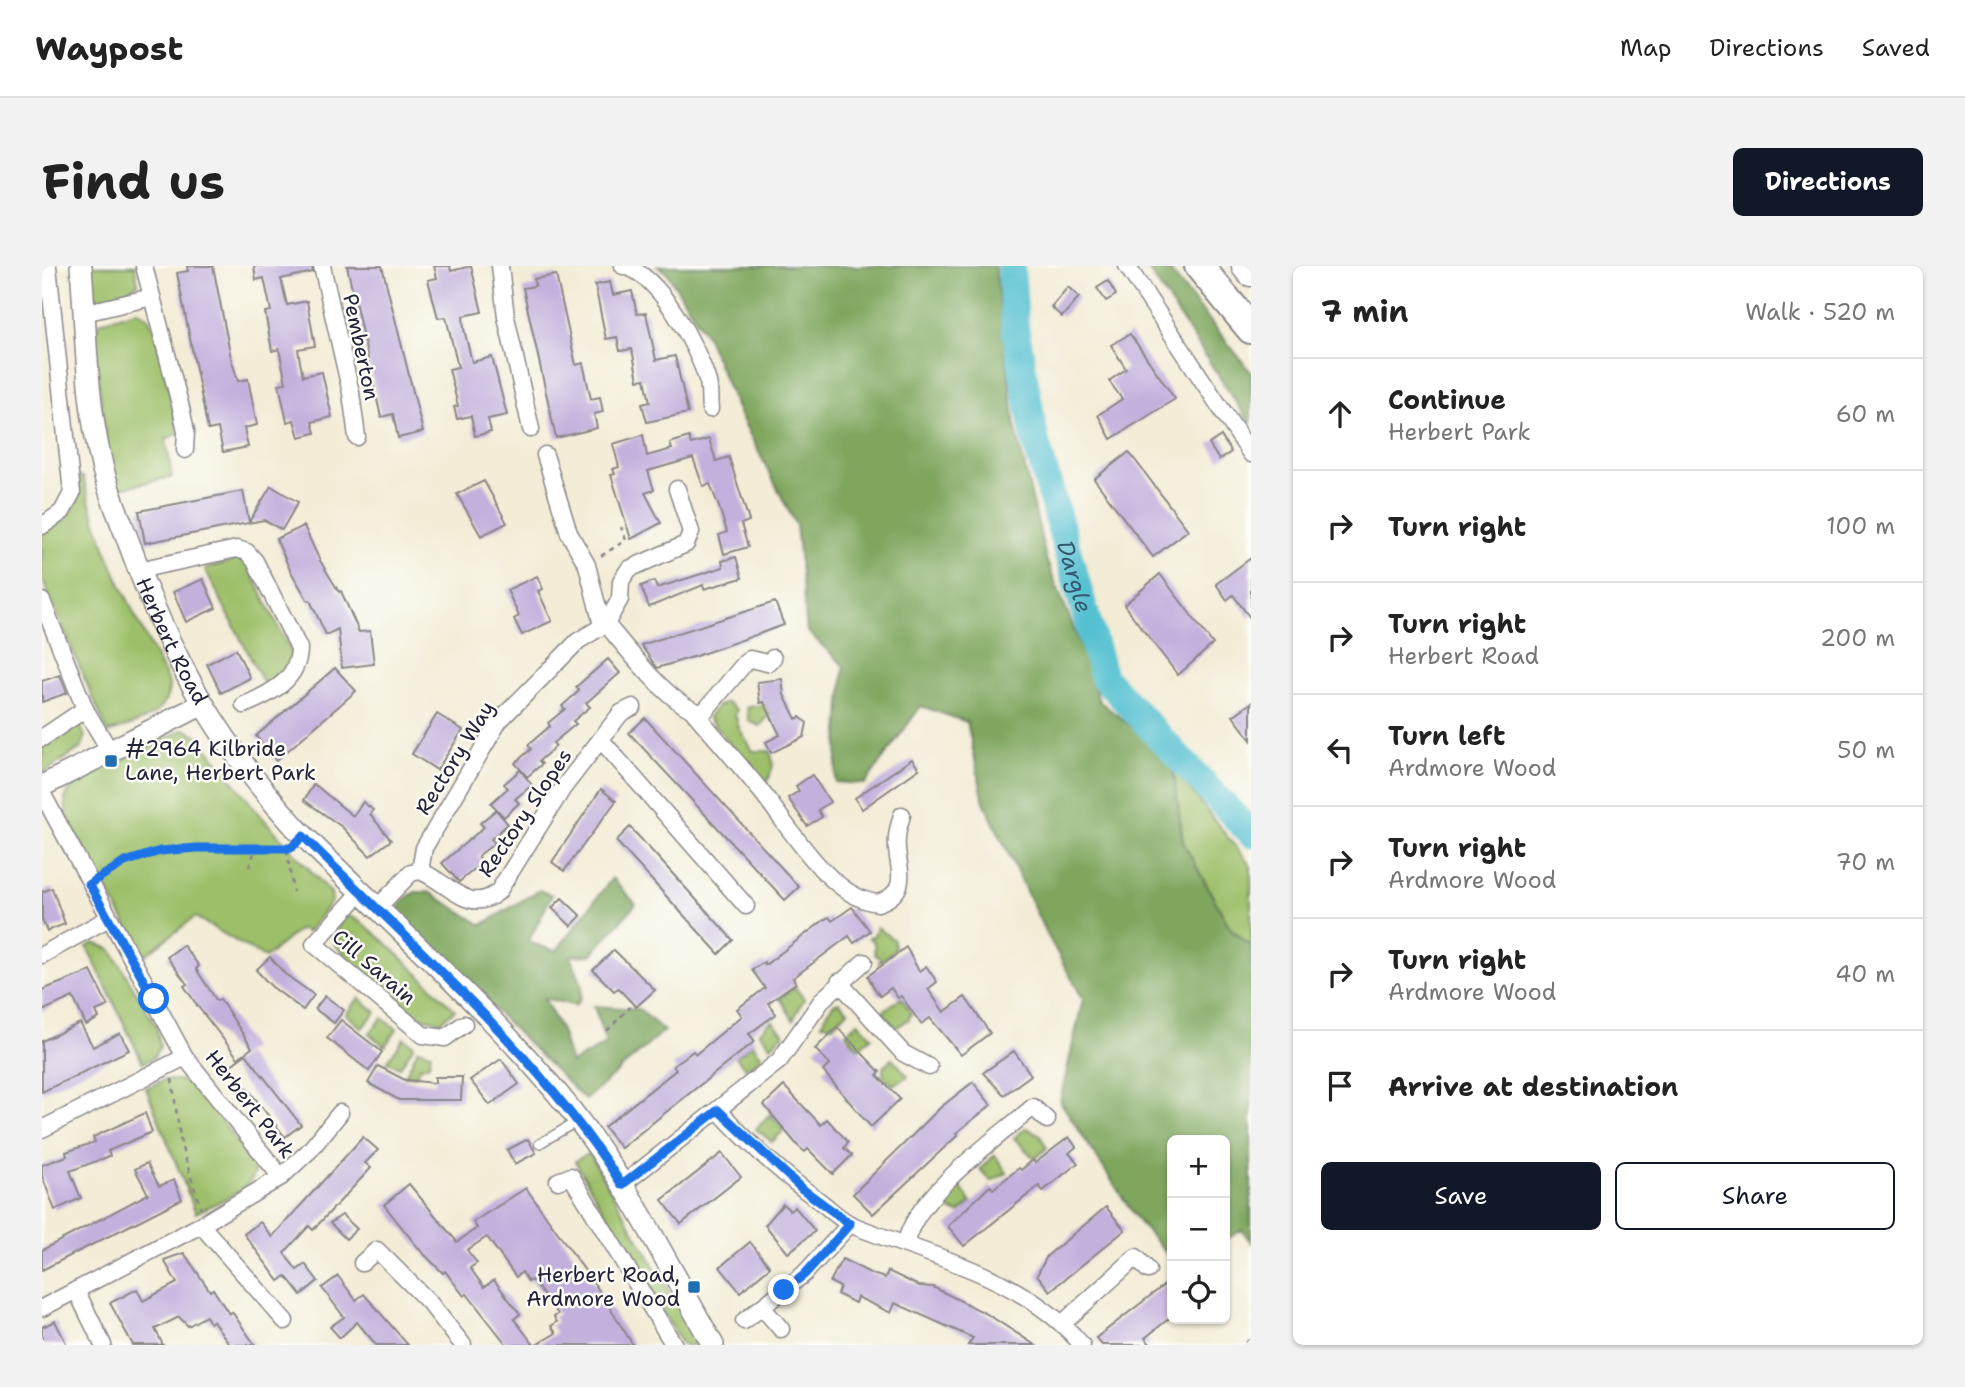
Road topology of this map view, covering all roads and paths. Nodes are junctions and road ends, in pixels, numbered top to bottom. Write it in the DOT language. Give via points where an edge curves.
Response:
graph roads {
  1 [pos="48,266"];
  2 [pos="81,266"];
  3 [pos="144,266"];
  4 [pos="322,266"];
  5 [pos="500,266"];
  6 [pos="623,266"];
  7 [pos="1127,266"];
  8 [pos="1199,266"];
  9 [pos="1247,266"];
  10 [pos="1251,271"];
  11 [pos="152,297"];
  12 [pos="84,313"];
  13 [pos="1251,330"];
  14 [pos="710,409"];
  15 [pos="531,429"];
  16 [pos="357,437"];
  17 [pos="185,450"];
  18 [pos="1251,454"];
  19 [pos="545,455"];
  20 [pos="677,489"];
  21 [pos="42,526"];
  22 [pos="621,527"];
  23 [pos="587,565"];
  24 [pos="138,569"];
  25 [pos="42,601"];
  26 [pos="604,625"];
  27 [pos="773,658"];
  28 [pos="201,705"];
  29 [pos="244,705"];
  30 [pos="633,707"];
  31 [pos="85,709"];
  32 [pos="693,711"];
  33 [pos="42,738"];
  34 [pos="601,740"];
  35 [pos="110,751"];
  36 [pos="42,786"];
  37 [pos="42,793"];
  38 [pos="902,816"];
  39 [pos="295,842"];
  40 [pos="256,848"];
  41 [pos="249,867"];
  42 [pos="420,871"];
  43 [pos="89,884"];
  44 [pos="293,892"];
  45 [pos="360,893"];
  46 [pos="746,906"];
  47 [pos="376,909"];
  48 [pos="109,918"];
  49 [pos="42,956"];
  50 [pos="864,962"];
  51 [pos="839,982"];
  52 [pos="630,1007"];
  53 [pos="464,1024"];
  54 [pos="607,1031"];
  55 [pos="178,1061"];
  56 [pos="929,1067"];
  57 [pos="718,1110"];
  58 [pos="340,1113"];
  59 [pos="579,1120"];
  60 [pos="1047,1120"];
  61 [pos="42,1129"];
  62 [pos="538,1144"];
  63 [pos="281,1177"];
  64 [pos="558,1181"];
  65 [pos="622,1185"];
  66 [pos="204,1223"];
  67 [pos="850,1224"];
  68 [pos="906,1242"];
  69 [pos="362,1263"];
  70 [pos="1148,1270"];
  71 [pos="76,1290"];
  72 [pos="762,1307"];
  73 [pos="42,1308"];
  74 [pos="285,1321"];
  75 [pos="744,1321"];
  76 [pos="1063,1323"];
  77 [pos="781,1329"];
  78 [pos="103,1345"];
  79 [pos="463,1345"];
  80 [pos="674,1345"];
  81 [pos="713,1345"];
  82 [pos="1082,1345"];
  1 -- 21 [label="street" via="72,493 62,512"];
  2 -- 12 [label="street, Herbert Road"];
  3 -- 11 [label="street"];
  4 -- 16 [label="street, Pemberton"];
  5 -- 15 [label="street" via="506,317"];
  6 -- 14 [label="street" via="643,275 686,329 708,383"];
  7 -- 18 [label="street"];
  8 -- 13 [label="highway"];
  9 -- 10 [label="highway"];
  11 -- 12 [label="street"];
  11 -- 17 [label="street" via="186,431"];
  12 -- 24 [label="street, Herbert Road" via="101,461"];
  19 -- 23 [label="street" via="569,533"];
  20 -- 26 [label="street" via="691,532 686,544 629,569 621,582 620,599"];
  22 -- 23 [label="path" via="626,540"];
  23 -- 26 [label="street"];
  24 -- 28 [label="street, Herbert Road"];
  24 -- 29 [label="street" via="237,549 255,561 299,648 299,659 293,674 268,695"];
  25 -- 31 [label="street"];
  26 -- 32 [label="street" via="663,687"];
  26 -- 42 [label="street, Rectory Way" via="578,641 499,721 424,848"];
  27 -- 32 [label="street" via="767,663 750,659 703,713"];
  28 -- 35 [label="street"];
  28 -- 39 [label="street, Herbert Road" via="272,801"];
  30 -- 34 [label="street, Rectory Slopes" via="621,713"];
  31 -- 33 [label="street"];
  31 -- 35 [label="street"];
  32 -- 38 [label="street" via="807,852 857,896 878,903 901,883 896,840"];
  34 -- 42 [label="street, Rectory Slopes" via="563,788 498,892 486,901 472,902"];
  34 -- 46 [label="street, Rectory Slopes"];
  35 -- 36 [label="street"];
  37 -- 43 [label="street, Herbert Park"];
  39 -- 40 [label="path"];
  39 -- 44 [label="path"];
  39 -- 45 [label="street, Herbert Road"];
  40 -- 41 [label="path"];
  40 -- 43 [label="path" via="150,853"];
  42 -- 47 [label="street" via="411,873"];
  43 -- 48 [label="street, Herbert Park"];
  45 -- 47 [label="street, Herbert Road"];
  45 -- 53 [label="street, Cill Sarain" via="314,944 424,1035 445,1038"];
  47 -- 59 [label="street, Herbert Road" via="521,1051"];
  48 -- 49 [label="street"];
  48 -- 55 [label="street, Herbert Park"];
  50 -- 51 [label="street"];
  51 -- 56 [label="street" via="903,1053"];
  51 -- 57 [label="street" via="780,1060"];
  52 -- 54 [label="path"];
  55 -- 61 [label="street, Herbert Park"];
  55 -- 63 [label="street, Herbert Park"];
  55 -- 66 [label="path" via="181,1145"];
  57 -- 65 [label="street"];
  57 -- 67 [label="street" via="801,1188"];
  58 -- 63 [label="street, Herbert Park"];
  59 -- 62 [label="lane"];
  59 -- 65 [label="street, Herbert Road"];
  60 -- 68 [label="street" via="1033,1107 928,1199"];
  63 -- 66 [label="street, Herbert Park"];
  64 -- 80 [label="street" via="571,1176"];
  65 -- 81 [label="street, Herbert Road"];
  66 -- 71 [label="street, Herbert Park"];
  66 -- 74 [label="street"];
  67 -- 68 [label="street"];
  67 -- 72 [label="street" via="804,1275"];
  68 -- 76 [label="street" via="999,1281"];
  69 -- 79 [label="street" via="377,1250 428,1301"];
  70 -- 76 [label="street" via="1136,1257"];
  71 -- 73 [label="street, Herbert Park"];
  71 -- 78 [label="street"];
  72 -- 75 [label="street"];
  72 -- 77 [label="street"];
  76 -- 82 [label="street"];
}
